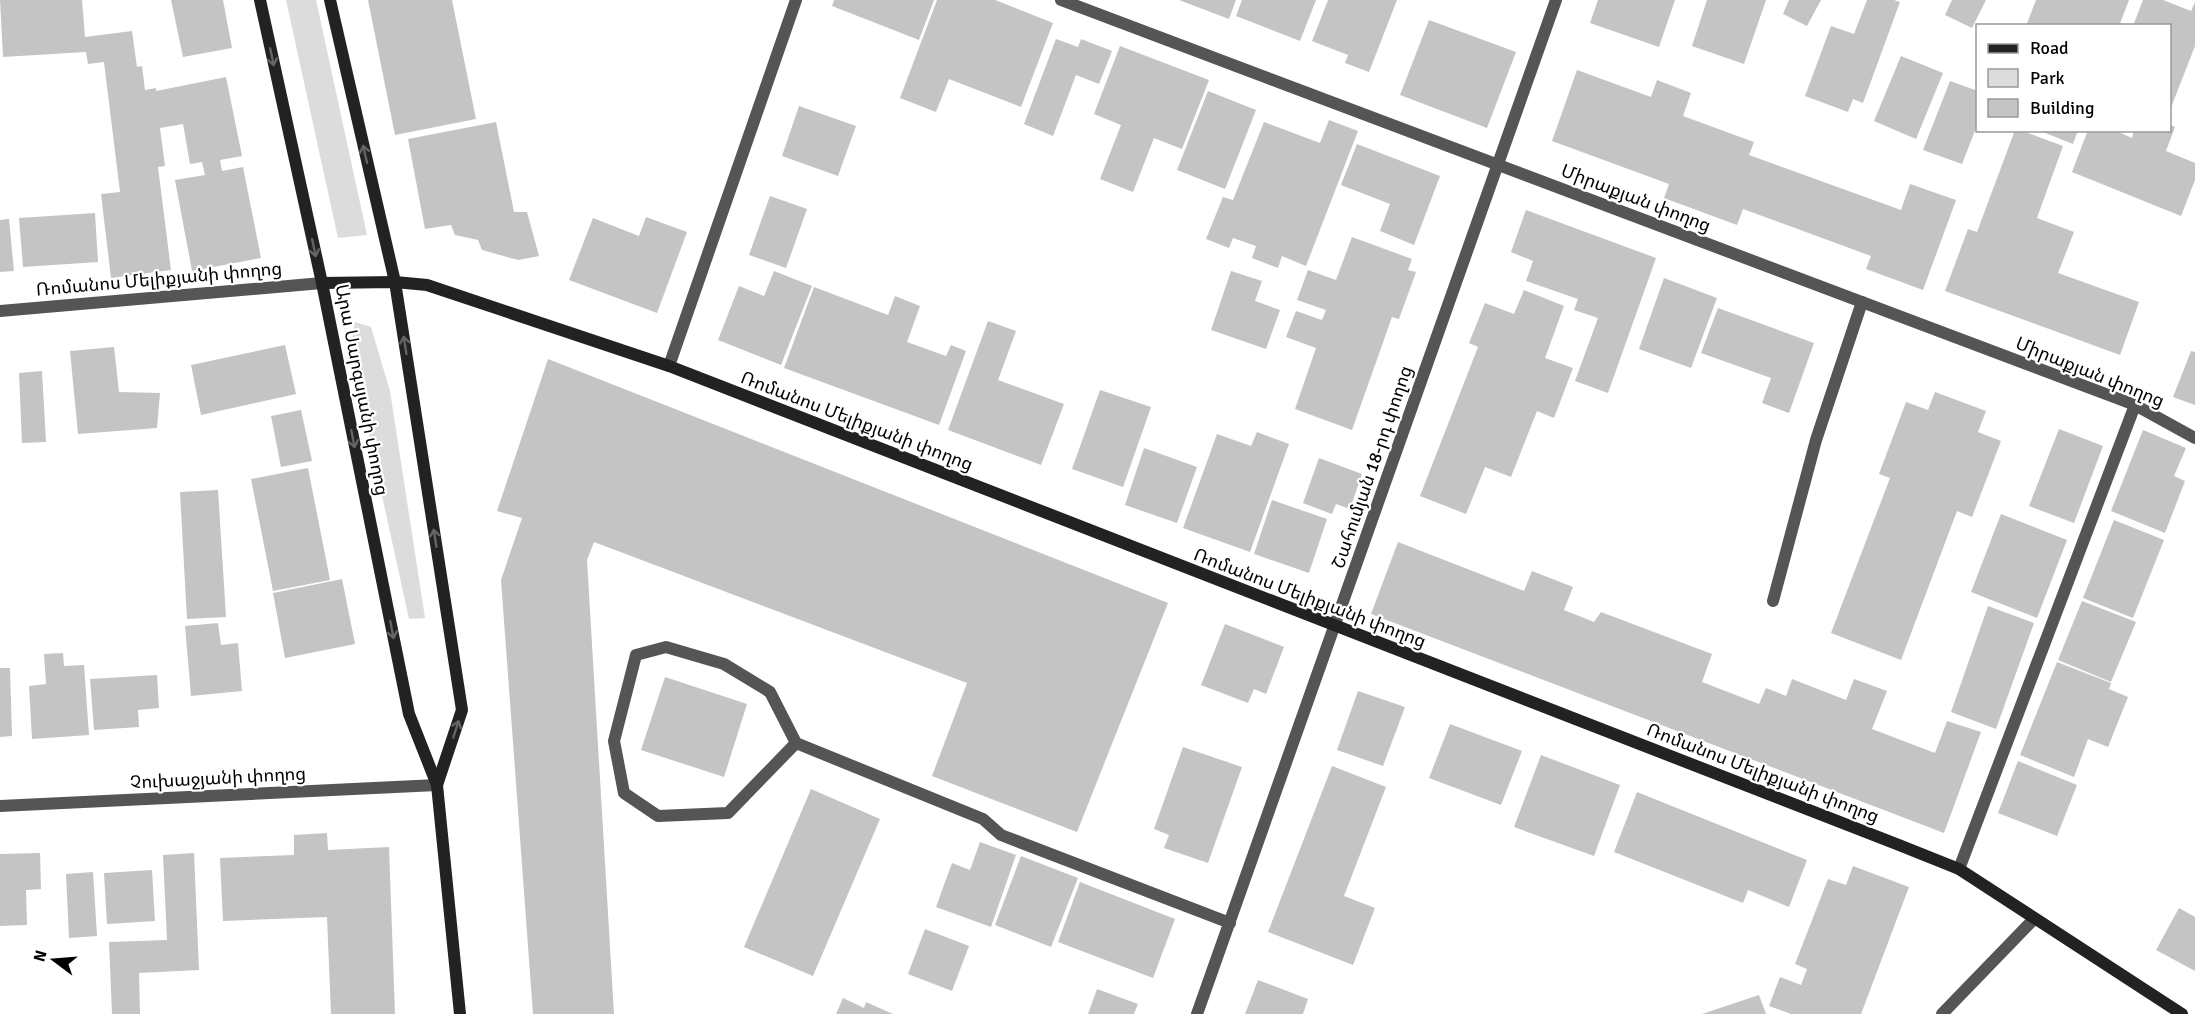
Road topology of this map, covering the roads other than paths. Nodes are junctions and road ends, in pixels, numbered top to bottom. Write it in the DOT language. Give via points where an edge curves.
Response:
graph roads {
  1 [pos="260,0"];
  2 [pos="330,0"];
  3 [pos="796,0"];
  4 [pos="1061,0"];
  5 [pos="1556,0"];
  6 [pos="1498,165"];
  7 [pos="394,282"];
  8 [pos="322,283"];
  9 [pos="1862,302"];
  10 [pos="0,311"];
  11 [pos="669,366"];
  12 [pos="2135,405"];
  13 [pos="2195,438"];
  14 [pos="1773,601"];
  15 [pos="1334,626"];
  16 [pos="796,743"];
  17 [pos="437,785"];
  18 [pos="0,806"];
  19 [pos="1959,869"];
  20 [pos="2034,919"];
  21 [pos="1230,923"];
  22 [pos="460,1014"];
  23 [pos="1197,1014"];
  24 [pos="1942,1014"];
  25 [pos="2182,1014"];
  1 -- 8 [label="street, Արա Սարգսյանի փողոց, one-way"];
  7 -- 2 [label="street, Արա Սարգսյանի փողոց, one-way"];
  3 -- 11 [label="street"];
  4 -- 6 [label="street, Միրաքյան փողոց"];
  5 -- 6 [label="street, Շահումյան 18-րդ փողոց"];
  6 -- 9 [label="street, Միրաքյան փողոց"];
  6 -- 15 [label="street, Շահումյան 18-րդ փողոց"];
  7 -- 8 [label="street, Ռոմանոս Մելիքյանի փողոց"];
  7 -- 11 [label="street, Ռոմանոս Մելիքյանի փողոց" via="427,285"];
  17 -- 7 [label="street, Արա Սարգսյանի փողոց, one-way" via="462,710"];
  8 -- 10 [label="street, Ռոմանոս Մելիքյանի փողոց"];
  8 -- 17 [label="street, Արա Սարգսյանի փողոց, one-way" via="409,714"];
  9 -- 12 [label="street, Միրաքյան փողոց"];
  9 -- 14 [label="street" via="1816,440"];
  11 -- 15 [label="street, Ռոմանոս Մելիքյանի փողոց"];
  12 -- 13 [label="street, Միրաքյան փողոց"];
  12 -- 19 [label="street"];
  15 -- 19 [label="street, Ռոմանոս Մելիքյանի փողոց"];
  15 -- 21 [label="street, Շահումյան 18-րդ փողոց"];
  16 -- 16 [label="street" via="770,692 724,664 666,648 636,655 614,741 624,793 658,816 728,813"];
  16 -- 21 [label="street" via="983,819 1001,835"];
  17 -- 18 [label="street, Չուխաջյանի փողոց"];
  17 -- 22 [label="street, Արա Սարգսյանի փողոց"];
  19 -- 20 [label="street, Ռոմանոս Մելիքյանի փողոց"];
  20 -- 24 [label="street"];
  20 -- 25 [label="street, Ռոմանոս Մելիքյանի փողոց"];
  21 -- 23 [label="street, Շահումյան 18-րդ փողոց"];
}
